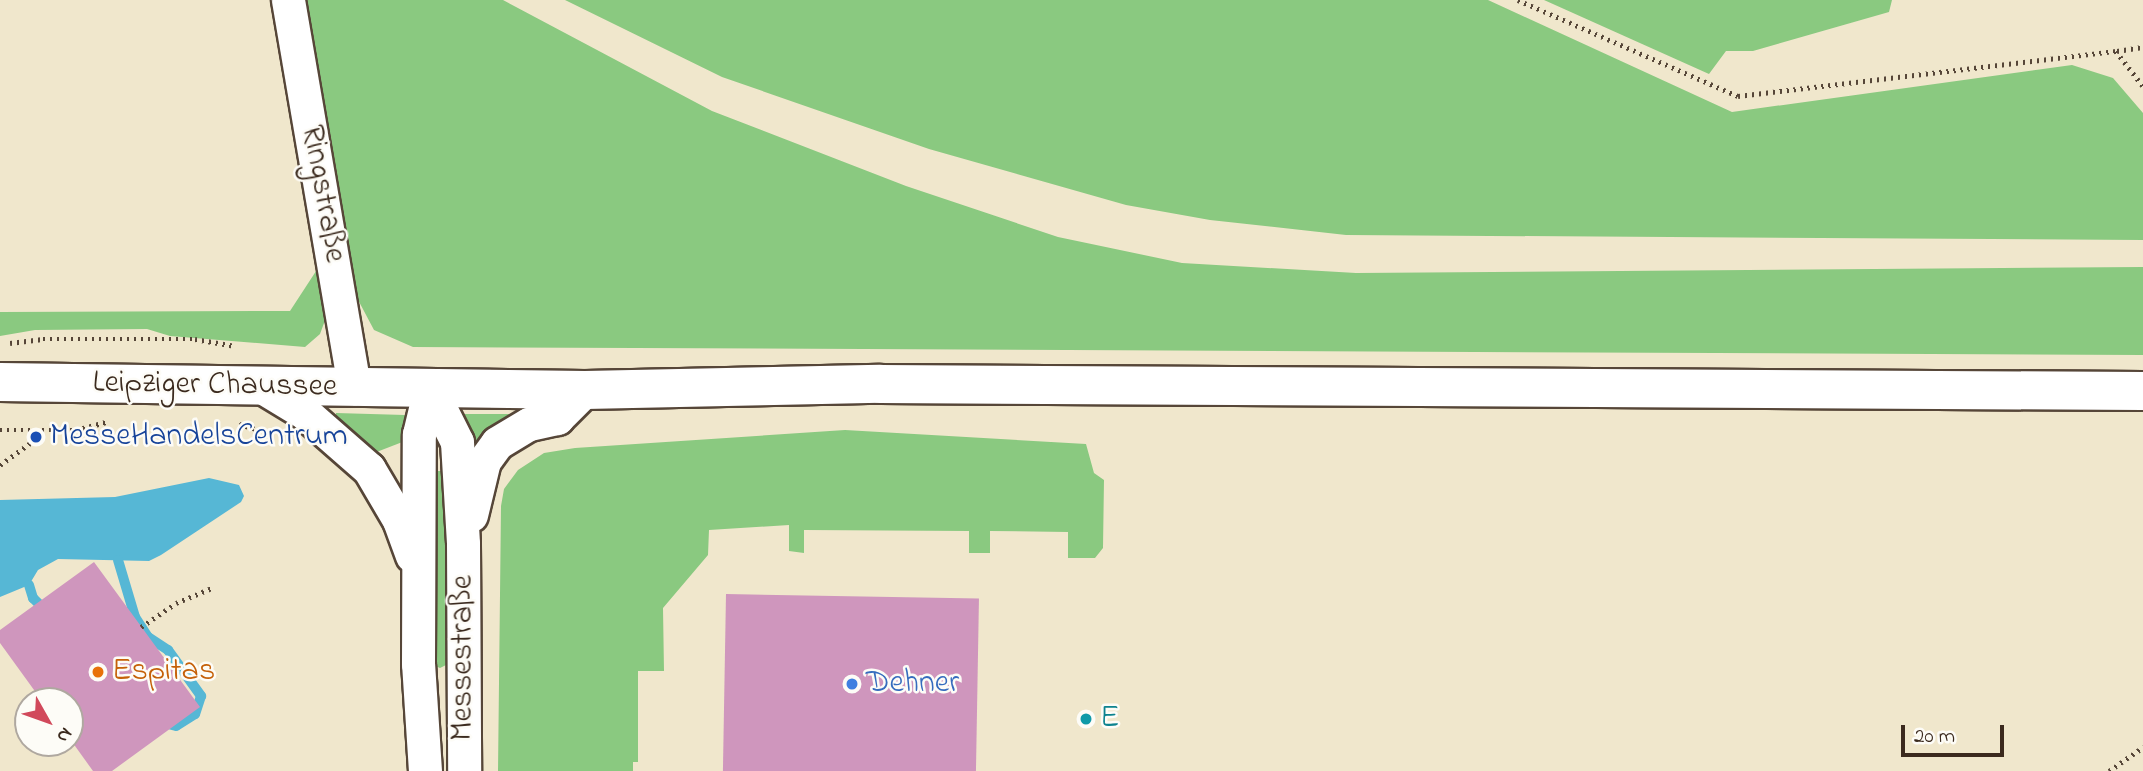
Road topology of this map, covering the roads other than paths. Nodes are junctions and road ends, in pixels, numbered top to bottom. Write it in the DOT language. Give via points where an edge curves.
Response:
graph roads {
  1 [pos="288,0"];
  2 [pos="0,382"];
  3 [pos="262,387"];
  4 [pos="354,388"];
  5 [pos="430,388"];
  6 [pos="585,390"];
  7 [pos="2143,391"];
  8 [pos="463,544"];
  9 [pos="418,571"];
  10 [pos="425,771"];
  11 [pos="464,771"];
  1 -- 4 [label="street, Ringstraße"];
  2 -- 3 [label="main road, Leipziger Chaussee"];
  3 -- 4 [label="main road, Leipziger Chaussee"];
  3 -- 9 [label="street, Messestraße" via="304,413 369,469 399,520"];
  4 -- 5 [label="main road, Leipziger Chaussee"];
  5 -- 6 [label="main road, Leipziger Chaussee"];
  5 -- 8 [label="street, Messestraße" via="457,442"];
  5 -- 9 [label="street, Messestraße" via="419,434"];
  6 -- 7 [label="main road, Leipziger Chaussee" via="880,384"];
  6 -- 8 [label="street, Messestraße" via="557,418 529,424 497,443 484,461"];
  8 -- 11 [label="street, Messestraße"];
  9 -- 10 [label="street, Messestraße" via="419,731"];
}
